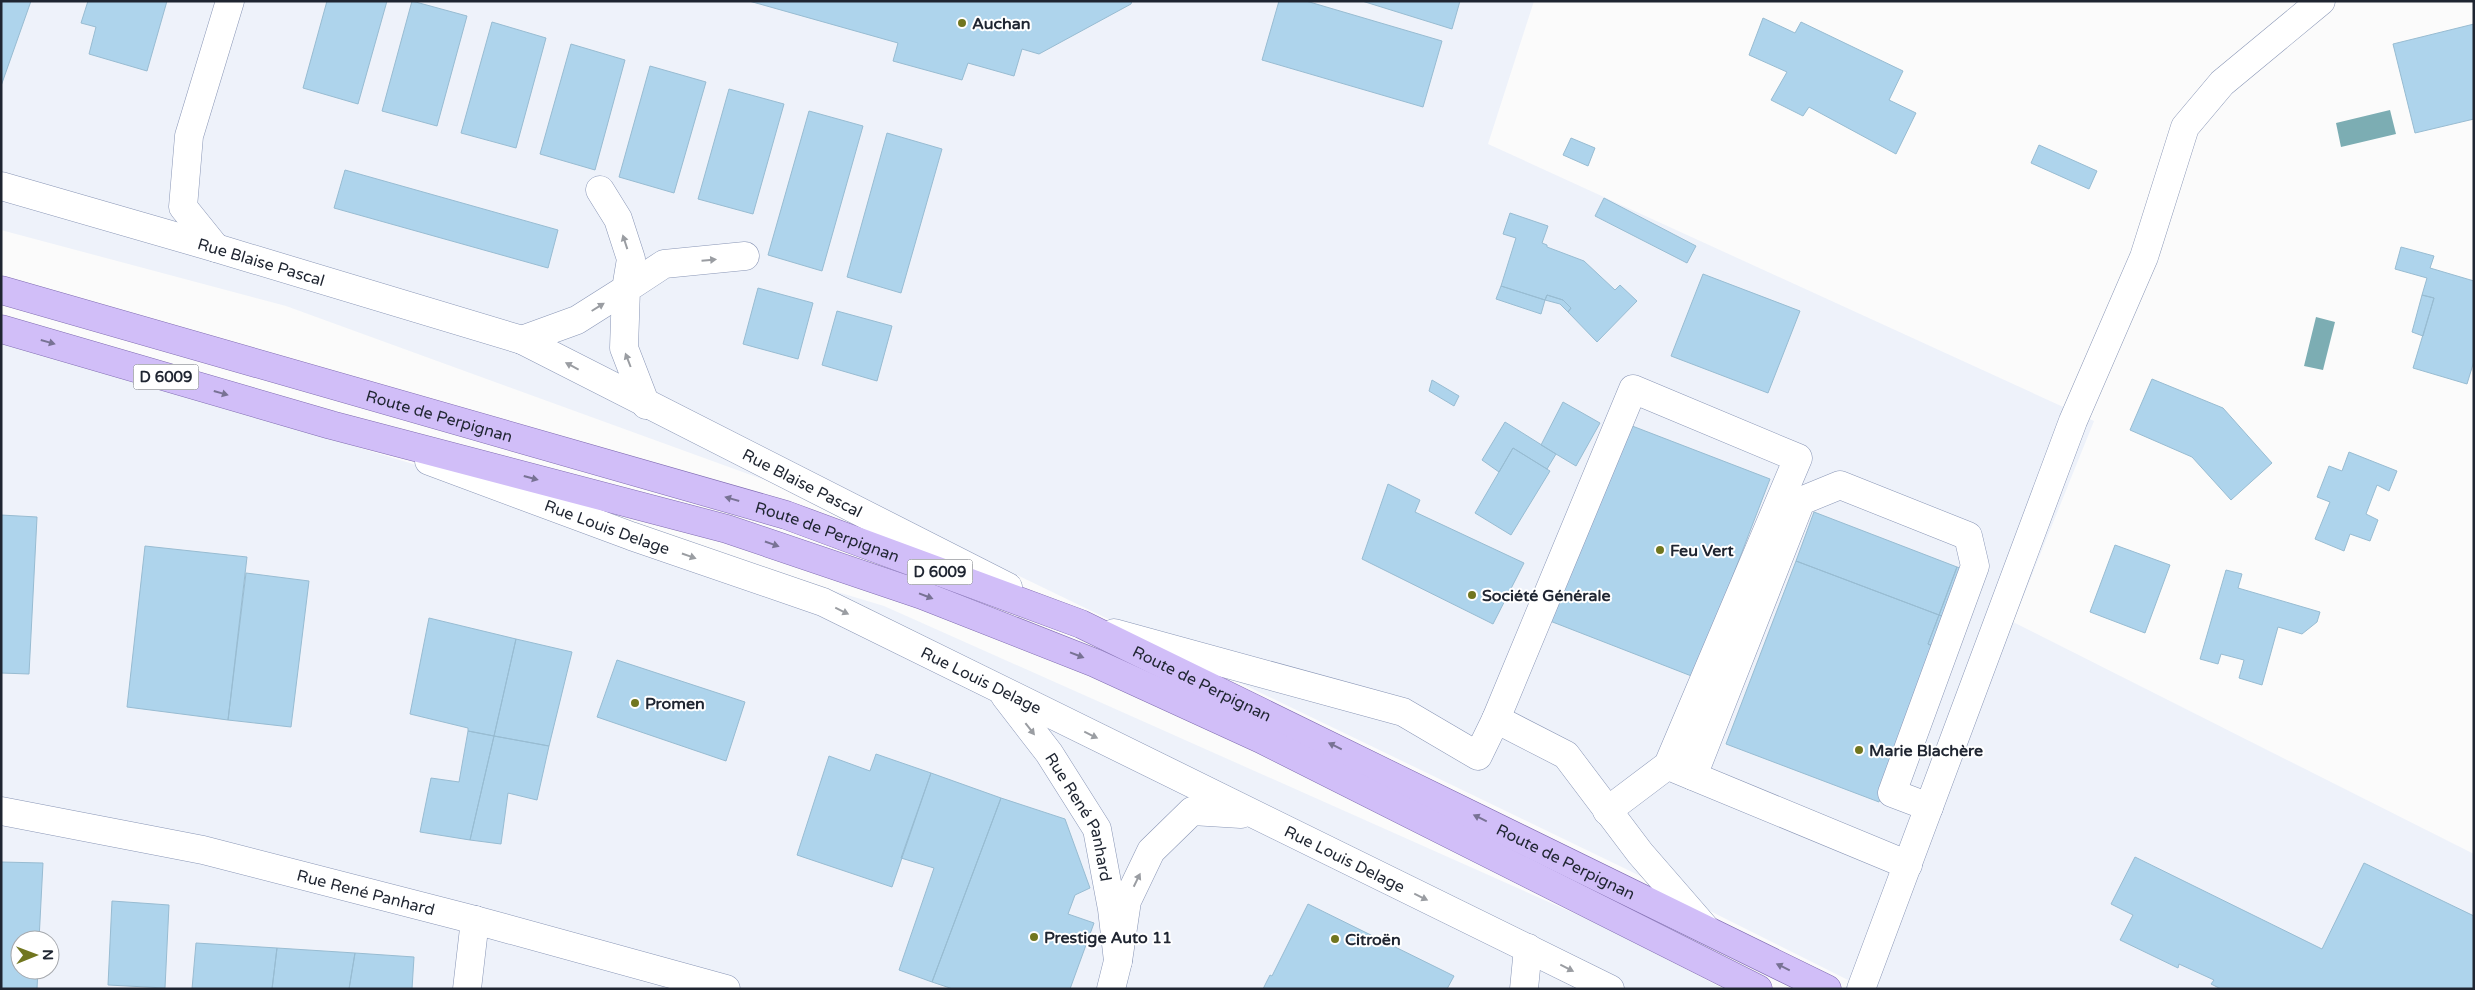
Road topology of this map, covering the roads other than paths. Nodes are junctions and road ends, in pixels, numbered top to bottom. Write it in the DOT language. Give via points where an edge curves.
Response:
graph roads {
  1 [pos="230,1"];
  2 [pos="2321,1"];
  3 [pos="1,186"];
  4 [pos="600,190"];
  5 [pos="216,248"];
  6 [pos="745,256"];
  7 [pos="1,290"];
  8 [pos="626,290"];
  9 [pos="1,329"];
  10 [pos="522,340"];
  11 [pos="646,405"];
  12 [pos="331,425"];
  13 [pos="1081,624"];
  14 [pos="1000,690"];
  15 [pos="1496,719"];
  16 [pos="1668,765"];
  17 [pos="1693,776"];
  18 [pos="1929,808"];
  19 [pos="1,811"];
  20 [pos="1607,811"];
  21 [pos="1251,814"];
  22 [pos="1908,865"];
  23 [pos="475,920"];
  24 [pos="1706,929"];
  25 [pos="1528,948"];
  26 [pos="1118,961"];
  27 [pos="467,989"];
  28 [pos="726,989"];
  29 [pos="1111,989"];
  30 [pos="1524,989"];
  31 [pos="1610,989"];
  32 [pos="1758,989"];
  33 [pos="1827,989"];
  34 [pos="1861,989"];
  1 -- 5 [label="street" via="189,136 183,207"];
  2 -- 18 [label="street" via="2222,83 2185,127 2144,257 2073,421"];
  3 -- 5 [label="street, Rue Blaise Pascal"];
  8 -- 4 [label="street, one-way" via="631,259 618,219"];
  5 -- 10 [label="street, Rue Blaise Pascal"];
  8 -- 6 [label="street, one-way" via="664,264"];
  13 -- 7 [label="main road, Route de Perpignan / D 6009, one-way" via="786,515"];
  10 -- 8 [label="street, one-way" via="577,320"];
  11 -- 8 [label="street, one-way" via="624,348"];
  9 -- 12 [label="main road, Route de Perpignan / D 6009, one-way"];
  11 -- 10 [label="street, Rue Blaise Pascal, one-way"];
  11 -- 13 [label="street, Rue Blaise Pascal"];
  12 -- 14 [label="street, Rue Louis Delage, one-way" via="631,536 823,602"];
  12 -- 32 [label="main road, Route de Perpignan / D 6009, one-way" via="727,529 922,594 1077,656 1261,739"];
  13 -- 15 [label="street, Rue Blaise Pascal" via="1403,712 1478,756"];
  24 -- 13 [label="main road, Route de Perpignan / D 6009, one-way"];
  14 -- 21 [label="street, Rue Louis Delage, one-way"];
  14 -- 26 [label="street, Rue René Panhard, one-way" via="1049,753 1097,829"];
  15 -- 16 [label="street" via="1633,389 1798,458"];
  15 -- 20 [label="street" via="1566,755"];
  16 -- 17 [label="street"];
  16 -- 20 [label="street"];
  17 -- 18 [label="street" via="1801,501 1840,485 1968,536 1975,566 1892,793"];
  17 -- 22 [label="street"];
  18 -- 22 [label="street"];
  19 -- 23 [label="street, Rue René Panhard" via="203,850"];
  20 -- 24 [label="street"];
  21 -- 25 [label="street, Rue Louis Delage, one-way"];
  26 -- 21 [label="street, Rue René Panhard, one-way" via="1127,901 1151,851 1192,811"];
  22 -- 34 [label="street"];
  23 -- 27 [label="street"];
  23 -- 28 [label="street, Rue René Panhard"];
  33 -- 24 [label="main road, Route de Perpignan / D 6009, one-way"];
  25 -- 30 [label="street"];
  25 -- 31 [label="street, Rue Louis Delage, one-way"];
  26 -- 29 [label="street, Rue René Panhard"];
}
